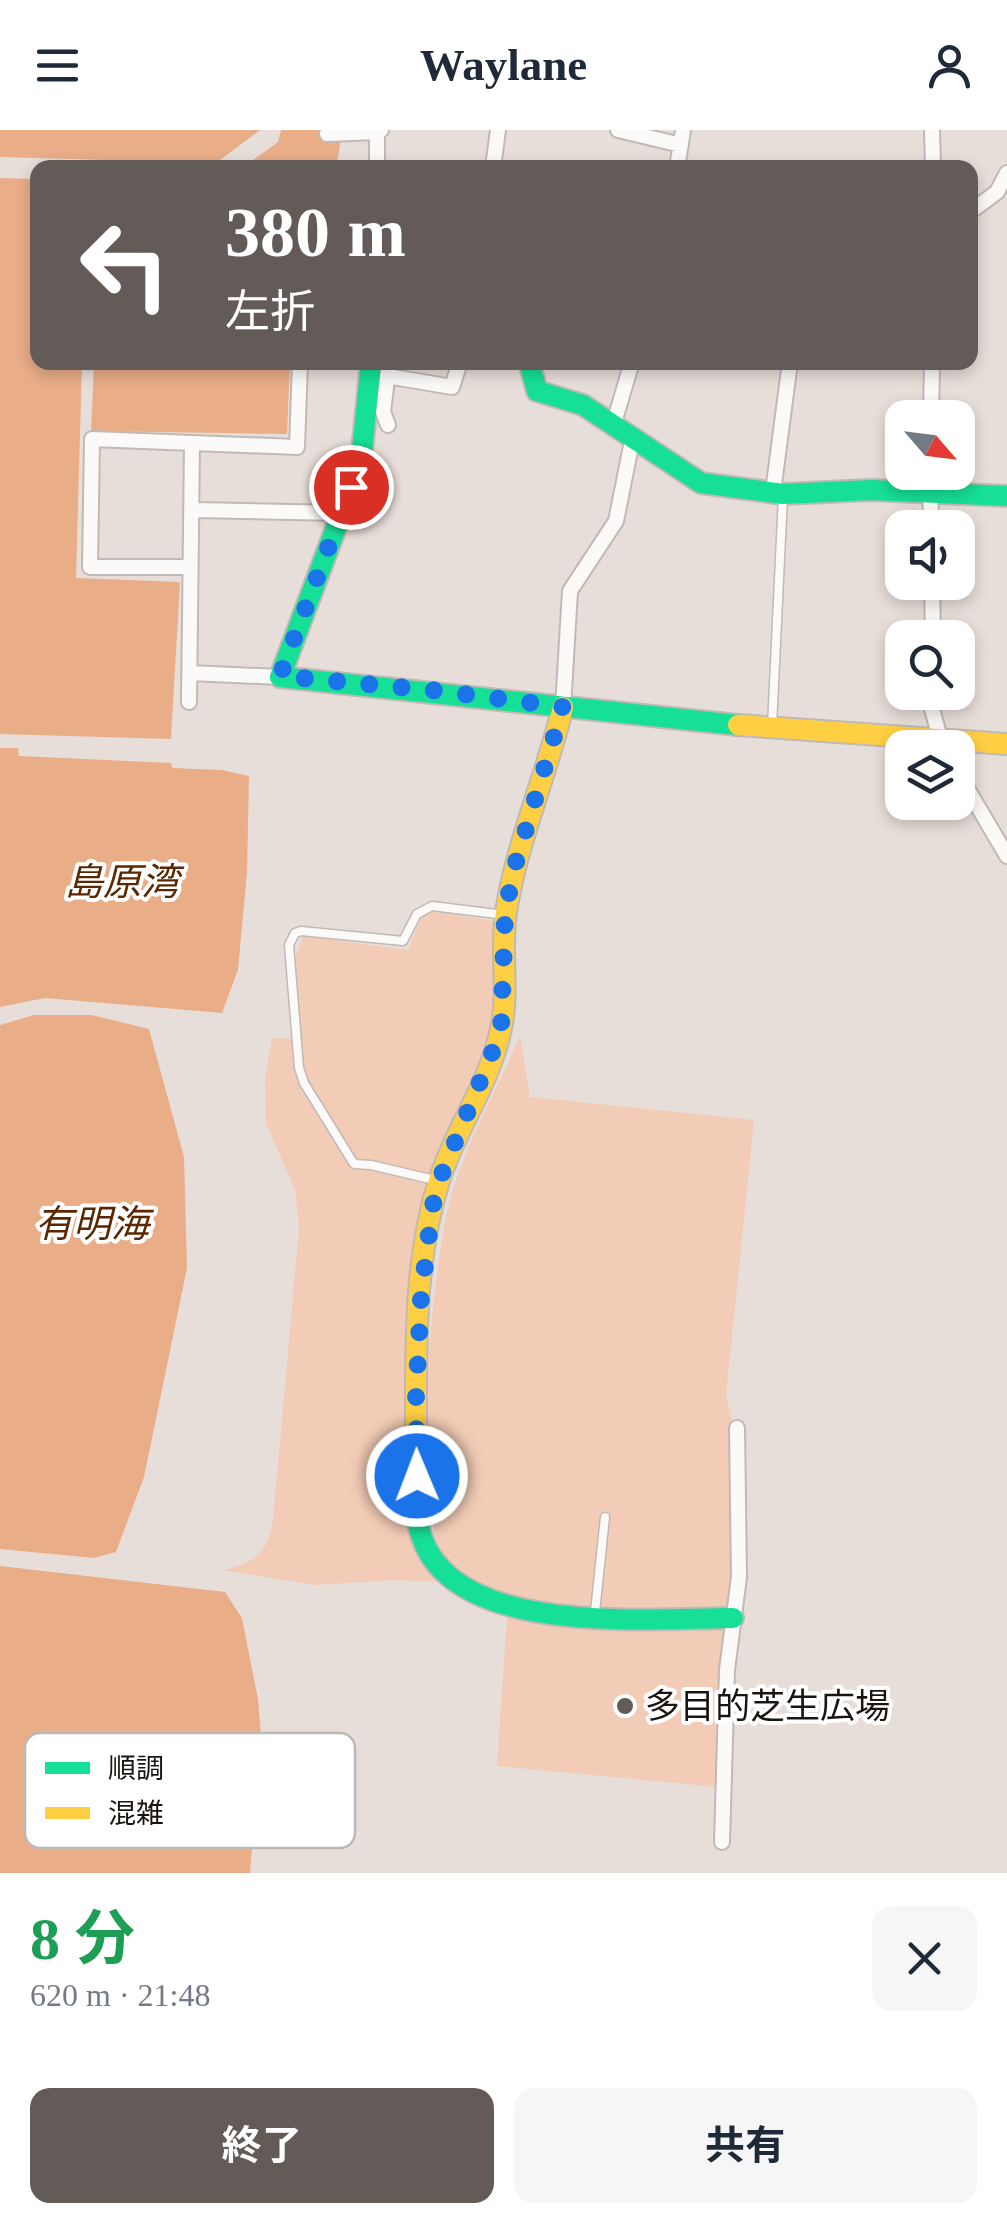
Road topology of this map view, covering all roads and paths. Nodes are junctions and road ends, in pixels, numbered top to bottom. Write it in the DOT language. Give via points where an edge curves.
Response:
graph roads {
  1 [pos="498,130"];
  2 [pos="618,130"];
  3 [pos="932,130"];
  4 [pos="379,131"];
  5 [pos="327,134"];
  6 [pos="652,134"];
  7 [pos="682,137"];
  8 [pos="378,160"];
  9 [pos="495,160"];
  10 [pos="933,160"];
  11 [pos="1007,173"];
  12 [pos="978,206"];
  13 [pos="300,370"];
  14 [pos="381,370"];
  15 [pos="382,370"];
  16 [pos="392,370"];
  17 [pos="457,370"];
  18 [pos="531,370"];
  19 [pos="630,370"];
  20 [pos="789,370"];
  21 [pos="932,370"];
  22 [pos="931,400"];
  23 [pos="611,422"];
  24 [pos="388,424"];
  25 [pos="634,436"];
  26 [pos="192,445"];
  27 [pos="885,485"];
  28 [pos="974,490"];
  29 [pos="778,493"];
  30 [pos="1007,496"];
  31 [pos="193,510"];
  32 [pos="341,513"];
  33 [pos="190,567"];
  34 [pos="190,674"];
  35 [pos="280,676"];
  36 [pos="189,702"];
  37 [pos="563,707"];
  38 [pos="772,726"];
  39 [pos="885,738"];
  40 [pos="975,744"];
  41 [pos="1007,744"];
  42 [pos="975,802"];
  43 [pos="1007,856"];
  44 [pos="505,915"];
  45 [pos="439,1181"];
  46 [pos="737,1428"];
  47 [pos="605,1517"];
  48 [pos="594,1616"];
  49 [pos="732,1618"];
  50 [pos="722,1842"];
  1 -- 9 [label="street"];
  2 -- 6 [label="street"];
  3 -- 10 [label="street"];
  4 -- 5 [label="street"];
  4 -- 8 [label="street"];
  6 -- 7 [label="street"];
  11 -- 12 [label="street" via="997,192"];
  13 -- 26 [label="street" via="297,447"];
  14 -- 32 [label="street" via="361,461"];
  15 -- 24 [label="street"];
  16 -- 17 [label="street" via="452,387"];
  18 -- 23 [label="street" via="537,391"];
  19 -- 23 [label="street"];
  20 -- 29 [label="street"];
  21 -- 22 [label="street"];
  23 -- 25 [label="street"];
  25 -- 29 [label="street" via="701,483"];
  25 -- 37 [label="street" via="616,521 570,592"];
  26 -- 31 [label="street"];
  26 -- 33 [label="street" via="92,439 90,549 90,567"];
  27 -- 29 [label="street"];
  28 -- 30 [label="street"];
  29 -- 38 [label="lane"];
  31 -- 32 [label="street"];
  31 -- 33 [label="street"];
  32 -- 35 [label="street"];
  33 -- 34 [label="street"];
  34 -- 35 [label="street"];
  34 -- 36 [label="street"];
  35 -- 37 [label="street"];
  37 -- 38 [label="street"];
  37 -- 44 [label="street"];
  38 -- 39 [label="street"];
  40 -- 41 [label="street"];
  42 -- 43 [label="street"];
  44 -- 45 [label="street" via="501,1031"];
  44 -- 45 [label="lane" via="432,906 417,914 403,941 300,932 289,945 304,1083 354,1164"];
  45 -- 48 [label="street" via="416,1381 420,1537 447,1578 468,1593 502,1605"];
  46 -- 49 [label="street" via="739,1577"];
  47 -- 48 [label="lane"];
  48 -- 49 [label="street"];
  49 -- 50 [label="street"];
}
